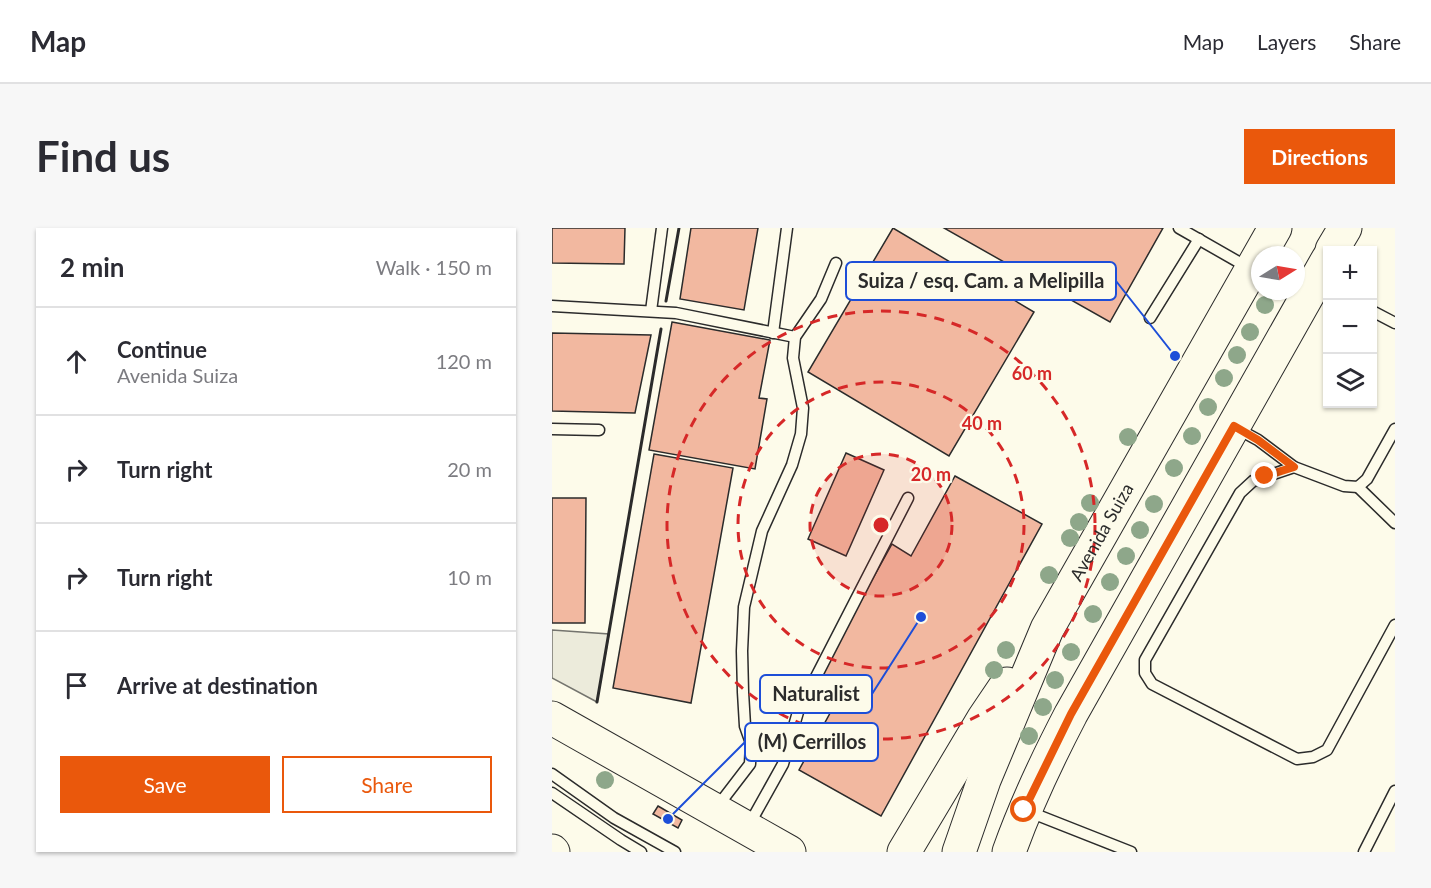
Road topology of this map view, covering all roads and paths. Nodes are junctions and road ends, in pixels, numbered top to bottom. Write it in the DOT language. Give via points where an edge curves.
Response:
graph roads {
  1 [pos="662,228"];
  2 [pos="787,228"];
  3 [pos="1179,228"];
  4 [pos="1275,228"];
  5 [pos="1345,228"];
  6 [pos="1199,239"];
  7 [pos="1265,246"];
  8 [pos="1334,246"];
  9 [pos="836,263"];
  10 [pos="1251,270"];
  11 [pos="1323,278"];
  12 [pos="552,306"];
  13 [pos="651,311"];
  14 [pos="1377,314"];
  15 [pos="1150,318"];
  16 [pos="1395,323"];
  17 [pos="773,333"];
  18 [pos="795,337"];
  19 [pos="1234,426"];
  20 [pos="552,429"];
  21 [pos="1395,429"];
  22 [pos="598,430"];
  23 [pos="1294,467"];
  24 [pos="1358,487"];
  25 [pos="908,498"];
  26 [pos="1395,524"];
  27 [pos="1395,625"];
  28 [pos="1047,629"];
  29 [pos="552,718"];
  30 [pos="552,774"];
  31 [pos="1395,790"];
  32 [pos="552,794"];
  33 [pos="715,810"];
  34 [pos="1024,810"];
  35 [pos="747,828"];
  36 [pos="641,852"];
  37 [pos="675,852"];
  38 [pos="789,852"];
  39 [pos="904,852"];
  40 [pos="959,852"];
  41 [pos="1010,852"];
  42 [pos="1131,852"];
  43 [pos="1364,852"];
  1 -- 13 [label="lane"];
  2 -- 17 [label="lane"];
  3 -- 6 [label="lane"];
  4 -- 7 [label="main road, Avenida Suiza"];
  5 -- 8 [label="main road"];
  6 -- 10 [label="lane"];
  6 -- 15 [label="lane"];
  9 -- 18 [label="lane" via="821,299"];
  10 -- 28 [label="main road, Avenida Suiza"];
  11 -- 19 [label="main road"];
  12 -- 13 [label="lane"];
  13 -- 17 [label="lane"];
  14 -- 16 [label="lane"];
  17 -- 18 [label="lane"];
  18 -- 33 [label="lane" via="793,358 803,408 801,434 792,465 762,531 744,607 743,692 745,726 751,743 750,764"];
  19 -- 23 [label="lane"];
  19 -- 34 [label="main road" via="1071,714"];
  20 -- 22 [label="lane"];
  21 -- 24 [label="lane" via="1367,479"];
  23 -- 24 [label="lane" via="1344,486"];
  23 -- 27 [label="lane" via="1253,481 1240,493 1146,660 1145,673 1152,684 1297,759 1313,757 1327,750"];
  24 -- 26 [label="lane"];
  25 -- 35 [label="lane" via="798,712 783,764"];
  28 -- 39 [label="main road" via="984,718"];
  28 -- 40 [label="main road, Avenida Suiza" via="984,780"];
  29 -- 33 [label="main road"];
  30 -- 37 [label="lane" via="614,818"];
  31 -- 43 [label="lane"];
  32 -- 36 [label="lane"];
  33 -- 35 [label="main road"];
  34 -- 41 [label="main road"];
  34 -- 42 [label="lane"];
  35 -- 38 [label="main road"];
}
